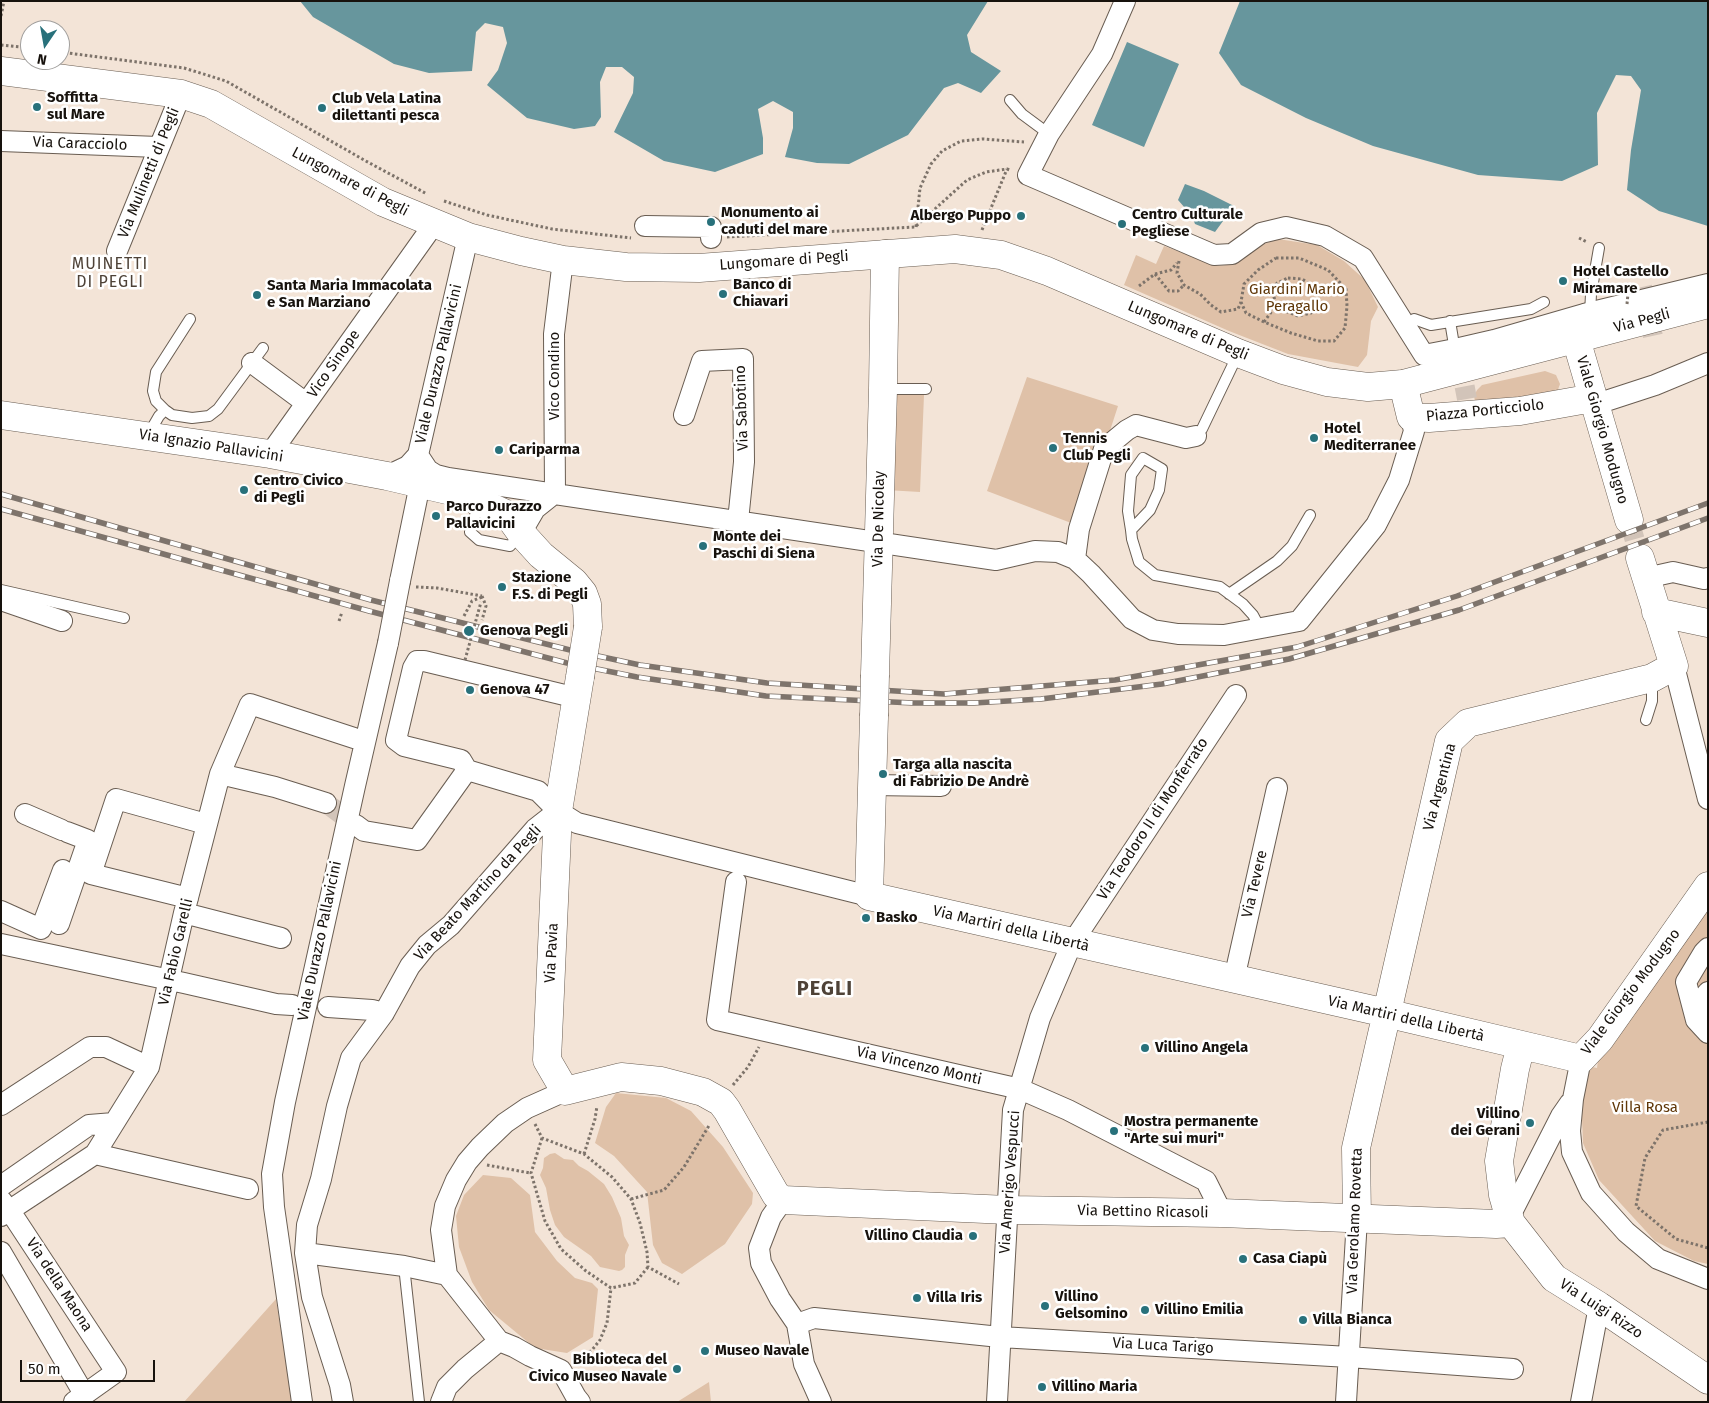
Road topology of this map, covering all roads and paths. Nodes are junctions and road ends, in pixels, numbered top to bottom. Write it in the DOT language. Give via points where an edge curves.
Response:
graph roads {
  1 [pos="4,1"];
  2 [pos="1125,1"];
  3 [pos="1,16"];
  4 [pos="70,53"];
  5 [pos="20,55"];
  6 [pos="2,67"];
  7 [pos="181,94"];
  8 [pos="1010,100"];
  9 [pos="1045,140"];
  10 [pos="1,141"];
  11 [pos="158,148"];
  12 [pos="1007,169"];
  13 [pos="1028,175"];
  14 [pos="432,197"];
  15 [pos="438,212"];
  16 [pos="914,227"];
  17 [pos="923,228"];
  18 [pos="641,232"];
  19 [pos="980,235"];
  20 [pos="468,237"];
  21 [pos="711,238"];
  22 [pos="1187,242"];
  23 [pos="1599,248"];
  24 [pos="117,251"];
  25 [pos="885,254"];
  26 [pos="563,260"];
  27 [pos="1179,261"];
  28 [pos="1155,274"];
  29 [pos="1629,283"];
  30 [pos="1708,284"];
  31 [pos="1184,285"];
  32 [pos="1138,286"];
  33 [pos="1241,302"];
  34 [pos="1544,302"];
  35 [pos="1278,304"];
  36 [pos="1627,304"];
  37 [pos="1708,304"];
  38 [pos="1406,317"];
  39 [pos="190,318"];
  40 [pos="1450,321"];
  41 [pos="1264,322"];
  42 [pos="1585,329"];
  43 [pos="1238,353"];
  44 [pos="258,355"];
  45 [pos="1456,359"];
  46 [pos="1708,363"];
  47 [pos="1403,384"];
  48 [pos="883,389"];
  49 [pos="926,389"];
  50 [pos="1601,399"];
  51 [pos="306,403"];
  52 [pos="165,410"];
  53 [pos="684,414"];
  54 [pos="1,415"];
  55 [pos="1411,418"];
  56 [pos="147,436"];
  57 [pos="1196,436"];
  58 [pos="270,454"];
  59 [pos="418,455"];
  60 [pos="387,476"];
  61 [pos="462,480"];
  62 [pos="420,484"];
  63 [pos="556,493"];
  64 [pos="479,501"];
  65 [pos="1310,515"];
  66 [pos="1629,520"];
  67 [pos="738,521"];
  68 [pos="1131,530"];
  69 [pos="521,533"];
  70 [pos="879,542"];
  71 [pos="1075,559"];
  72 [pos="1643,568"];
  73 [pos="1708,578"];
  74 [pos="404,584"];
  75 [pos="1229,594"];
  76 [pos="2,596"];
  77 [pos="482,596"];
  78 [pos="342,612"];
  79 [pos="1656,612"];
  80 [pos="464,616"];
  81 [pos="124,618"];
  82 [pos="482,620"];
  83 [pos="339,621"];
  84 [pos="62,622"];
  85 [pos="1708,623"];
  86 [pos="1260,628"];
  87 [pos="465,660"];
  88 [pos="1663,672"];
  89 [pos="579,688"];
  90 [pos="1236,694"];
  91 [pos="1646,720"];
  92 [pos="354,738"];
  93 [pos="376,744"];
  94 [pos="467,770"];
  95 [pos="220,774"];
  96 [pos="871,785"];
  97 [pos="941,786"];
  98 [pos="1277,788"];
  99 [pos="1708,799"];
  100 [pos="326,803"];
  101 [pos="558,811"];
  102 [pos="25,814"];
  103 [pos="206,824"];
  104 [pos="356,825"];
  105 [pos="63,870"];
  106 [pos="736,882"];
  107 [pos="1708,886"];
  108 [pos="869,896"];
  109 [pos="186,906"];
  110 [pos="1,911"];
  111 [pos="59,924"];
  112 [pos="281,938"];
  113 [pos="1072,943"];
  114 [pos="1,944"];
  115 [pos="1708,948"];
  116 [pos="1234,979"];
  117 [pos="170,980"];
  118 [pos="1708,992"];
  119 [pos="292,1005"];
  120 [pos="328,1007"];
  121 [pos="384,1013"];
  122 [pos="1386,1014"];
  123 [pos="1702,1026"];
  124 [pos="759,1046"];
  125 [pos="1521,1046"];
  126 [pos="1581,1059"];
  127 [pos="149,1067"];
  128 [pos="601,1082"];
  129 [pos="1020,1089"];
  130 [pos="565,1091"];
  131 [pos="1573,1099"];
  132 [pos="721,1102"];
  133 [pos="1,1105"];
  134 [pos="527,1108"];
  135 [pos="1708,1122"];
  136 [pos="114,1123"];
  137 [pos="542,1138"];
  138 [pos="95,1154"];
  139 [pos="584,1154"];
  140 [pos="473,1155"];
  141 [pos="531,1173"];
  142 [pos="1,1186"];
  143 [pos="248,1188"];
  144 [pos="779,1198"];
  145 [pos="632,1199"];
  146 [pos="4,1208"];
  147 [pos="1008,1210"];
  148 [pos="1222,1213"];
  149 [pos="1357,1219"];
  150 [pos="1510,1219"];
  151 [pos="1708,1248"];
  152 [pos="1,1252"];
  153 [pos="305,1253"];
  154 [pos="404,1266"];
  155 [pos="648,1267"];
  156 [pos="447,1276"];
  157 [pos="1708,1279"];
  158 [pos="679,1284"];
  159 [pos="611,1288"];
  160 [pos="1599,1306"];
  161 [pos="805,1321"];
  162 [pos="1000,1337"];
  163 [pos="499,1342"];
  164 [pos="1349,1357"];
  165 [pos="1513,1369"];
  166 [pos="561,1370"];
  167 [pos="1708,1380"];
  168 [pos="79,1398"];
  169 [pos="302,1402"];
  170 [pos="343,1402"];
  171 [pos="419,1402"];
  172 [pos="441,1402"];
  173 [pos="580,1402"];
  174 [pos="821,1402"];
  175 [pos="997,1402"];
  176 [pos="1346,1402"];
  177 [pos="1581,1402"];
  1 -- 3 [label="path"];
  2 -- 9 [label="street" via="1102,54"];
  4 -- 14 [label="path, Lungomare di Pegli" via="184,68 226,81"];
  5 -- 6 [label="path"];
  6 -- 7 [label="street, Lungomare di Pegli"];
  7 -- 11 [label="street, Via Mulinetti di Pegli"];
  7 -- 15 [label="street, Lungomare di Pegli" via="211,104 382,202"];
  8 -- 9 [label="lane"];
  9 -- 13 [label="street"];
  9 -- 16 [label="path" via="961,141 942,151 931,164 920,188"];
  10 -- 11 [label="street, Via Caracciolo"];
  11 -- 24 [label="street, Via Mulinetti di Pegli"];
  12 -- 13 [label="path"];
  12 -- 16 [label="path" via="986,172 967,180"];
  12 -- 19 [label="path"];
  13 -- 22 [label="street"];
  15 -- 18 [label="path" via="487,215 552,229"];
  15 -- 20 [label="street, Lungomare di Pegli"];
  15 -- 51 [label="street, Vico Sinope"];
  16 -- 17 [label="path, Lungomare di Pegli"];
  16 -- 21 [label="path, Lungomare di Pegli"];
  18 -- 21 [label="street, Lungomare di Pegli" via="712,227"];
  20 -- 26 [label="street, Lungomare di Pegli"];
  20 -- 59 [label="street, Viale Durazzo Pallavicini"];
  22 -- 27 [label="path"];
  22 -- 38 [label="street" via="1214,255 1232,254 1261,233 1286,227 1325,236 1363,258"];
  23 -- 42 [label="lane"];
  25 -- 26 [label="street, Lungomare di Pegli" via="699,268 626,267"];
  25 -- 43 [label="street, Lungomare di Pegli" via="955,249 1001,255"];
  25 -- 48 [label="street, Via De Nicolay"];
  26 -- 63 [label="street, Vico Condino" via="554,334"];
  27 -- 28 [label="path" via="1171,270"];
  27 -- 31 [label="path" via="1177,273"];
  28 -- 31 [label="path" via="1169,291 1178,291"];
  28 -- 32 [label="path"];
  29 -- 36 [label="path, bridge"];
  30 -- 36 [label="street"];
  31 -- 33 [label="path" via="1221,312 1238,309"];
  33 -- 41 [label="path" via="1246,313"];
  33 -- 41 [label="path" via="1244,284 1276,258 1299,258 1328,270 1346,289 1345,328 1334,341 1318,341"];
  34 -- 40 [label="lane" via="1531,309"];
  35 -- 35 [label="path" via="1273,295 1277,283 1288,278 1302,278 1313,286 1318,299 1311,313 1298,316"];
  35 -- 41 [label="path"];
  36 -- 42 [label="street"];
  37 -- 42 [label="street, Via Pegli"];
  38 -- 40 [label="lane" via="1431,324"];
  38 -- 45 [label="street" via="1424,355"];
  39 -- 52 [label="lane" via="156,372 153,391 156,401"];
  40 -- 45 [label="lane"];
  42 -- 45 [label="street, Lungomare di Pegli"];
  42 -- 50 [label="street, Viale Giorgio Modugno"];
  43 -- 47 [label="street, Lungomare di Pegli" via="1282,370 1327,382 1368,386"];
  43 -- 57 [label="lane"];
  44 -- 51 [label="street"];
  44 -- 52 [label="lane" via="218,409 209,416 192,418 172,415"];
  45 -- 47 [label="street, Lungomare di Pegli"];
  46 -- 50 [label="street" via="1656,386"];
  47 -- 55 [label="street, Piazza Porticciolo"];
  48 -- 49 [label="lane"];
  48 -- 70 [label="street, Via De Nicolay"];
  50 -- 55 [label="street, Piazza Porticciolo" via="1520,411"];
  50 -- 66 [label="street, Viale Giorgio Modugno"];
  51 -- 58 [label="street, Vico Sinope"];
  52 -- 56 [label="lane"];
  53 -- 67 [label="street, Via Sabotino" via="702,361 743,359 744,462"];
  54 -- 56 [label="street, Via Ignazio Pallavicini"];
  55 -- 86 [label="street" via="1414,431 1399,480 1376,525 1299,621"];
  56 -- 58 [label="street, Via Ignazio Pallavicini"];
  57 -- 71 [label="street" via="1186,438 1136,425 1104,449 1079,529"];
  58 -- 60 [label="street, Via Ignazio Pallavicini"];
  59 -- 60 [label="street, Viale Durazzo Pallavicini" via="408,466"];
  59 -- 61 [label="street" via="428,470 436,475"];
  60 -- 62 [label="street, Via Ignazio Pallavicini"];
  61 -- 63 [label="street"];
  61 -- 64 [label="lane"];
  62 -- 64 [label="street, Via Ignazio Pallavicini"];
  62 -- 74 [label="street, Viale Durazzo Pallavicini"];
  63 -- 67 [label="street"];
  63 -- 69 [label="street" via="535,509"];
  64 -- 69 [label="street, Via Ignazio Pallavicini" via="508,515"];
  64 -- 69 [label="lane" via="470,532 479,540 510,546"];
  65 -- 75 [label="lane" via="1292,546 1277,561"];
  67 -- 70 [label="street"];
  68 -- 68 [label="lane" via="1150,510 1159,490 1162,469 1143,458 1131,475 1128,511"];
  68 -- 75 [label="lane" via="1139,562 1156,575 1220,587"];
  69 -- 89 [label="street, Via Ignazio Pallavicini, bridge" via="583,593 588,627"];
  70 -- 71 [label="street" via="996,560 1035,551 1058,552"];
  70 -- 96 [label="street, Via De Nicolay, bridge"];
  71 -- 86 [label="street" via="1132,619 1153,630 1224,635"];
  72 -- 73 [label="street" via="1704,580"];
  72 -- 79 [label="street"];
  74 -- 77 [label="path"];
  74 -- 169 [label="street, Viale Durazzo Pallavicini, bridge" via="354,786 272,1174"];
  75 -- 86 [label="lane" via="1243,604"];
  76 -- 81 [label="lane"];
  76 -- 84 [label="street"];
  77 -- 80 [label="path" via="472,601"];
  77 -- 82 [label="path" via="486,606"];
  77 -- 87 [label="path, bridge"];
  78 -- 83 [label="path"];
  79 -- 85 [label="street"];
  79 -- 88 [label="street"];
  88 -- 91 [label="lane"];
  88 -- 99 [label="street"];
  88 -- 122 [label="street, Via Argentina" via="1468,723 1448,741"];
  89 -- 94 [label="street" via="417,661 412,668 396,740 404,746 460,760"];
  89 -- 101 [label="street"];
  90 -- 113 [label="street, Via Teodoro II di Monferrato"];
  92 -- 95 [label="street, Via Fabio Garelli" via="250,704"];
  93 -- 94 [label="street"];
  94 -- 101 [label="street" via="538,791"];
  94 -- 104 [label="street" via="417,840 364,831"];
  95 -- 100 [label="street"];
  95 -- 103 [label="street, Via Fabio Garelli"];
  96 -- 97 [label="street"];
  96 -- 108 [label="street, Via De Nicolay"];
  98 -- 116 [label="street, Via Tevere"];
  101 -- 108 [label="street, Via Martiri della Libertà" via="577,823"];
  101 -- 121 [label="street, Via Beato Martino da Pegli" via="536,829 451,925 427,946 410,966"];
  101 -- 130 [label="street, Via Pavia" via="547,1060"];
  102 -- 111 [label="street" via="88,840"];
  103 -- 109 [label="street, Via Fabio Garelli"];
  103 -- 109 [label="street" via="116,799 91,874"];
  105 -- 110 [label="street" via="41,929"];
  106 -- 129 [label="street, Via Vincenzo Monti" via="717,1020"];
  107 -- 126 [label="street, Viale Giorgio Modugno" via="1600,1039"];
  108 -- 113 [label="street, Via Martiri della Libertà"];
  109 -- 112 [label="street"];
  109 -- 117 [label="street, Via Fabio Garelli"];
  113 -- 116 [label="street, Via Martiri della Libertà"];
  113 -- 129 [label="street, Via Amerigo Vespucci" via="1040,1018"];
  114 -- 117 [label="street"];
  115 -- 123 [label="street" via="1686,982"];
  116 -- 122 [label="street, Via Martiri della Libertà"];
  117 -- 119 [label="street"];
  117 -- 127 [label="street, Via Fabio Garelli"];
  118 -- 123 [label="street" via="1700,1002"];
  120 -- 121 [label="street"];
  121 -- 153 [label="street, Via Beato Martino da Pegli" via="351,1058 307,1225"];
  122 -- 125 [label="street, Via Martiri della Libertà"];
  122 -- 149 [label="street, Via Gerolamo Rovetta" via="1356,1148"];
  124 -- 132 [label="path" via="748,1067"];
  125 -- 126 [label="street, Via Martiri della Libertà"];
  125 -- 150 [label="street, Via Luigi Rizzo" via="1499,1161"];
  126 -- 131 [label="street, Viale Giorgio Modugno"];
  127 -- 133 [label="street" via="106,1047 90,1047"];
  127 -- 136 [label="street, Via Fabio Garelli"];
  128 -- 130 [label="street"];
  128 -- 132 [label="street" via="621,1077 661,1081 703,1092"];
  128 -- 139 [label="path" via="595,1119"];
  129 -- 147 [label="street, Via Amerigo Vespucci" via="1013,1110"];
  129 -- 148 [label="street, Via Vincenzo Monti" via="1206,1181"];
  130 -- 134 [label="street"];
  131 -- 150 [label="street" via="1561,1116"];
  131 -- 157 [label="street, Viale Giorgio Modugno" via="1572,1152 1591,1193 1626,1232 1658,1259"];
  132 -- 144 [label="street"];
  132 -- 145 [label="path" via="716,1118 710,1122 693,1154 664,1190"];
  134 -- 137 [label="path"];
  134 -- 140 [label="street" via="505,1123"];
  135 -- 151 [label="path" via="1664,1130 1645,1158 1636,1206 1676,1239"];
  136 -- 138 [label="street, Via Fabio Garelli"];
  136 -- 142 [label="street" via="89,1125"];
  137 -- 139 [label="path"];
  137 -- 141 [label="path"];
  138 -- 143 [label="street"];
  138 -- 146 [label="street, Via Fabio Garelli"];
  139 -- 145 [label="path"];
  140 -- 141 [label="path"];
  140 -- 156 [label="street" via="456,1180 445,1206 441,1230"];
  141 -- 159 [label="path" via="546,1221 561,1249"];
  144 -- 147 [label="street, Via Bettino Ricasoli"];
  144 -- 161 [label="street" via="759,1248 761,1263 780,1299"];
  145 -- 155 [label="path"];
  146 -- 168 [label="street, Via della Maona" via="116,1372"];
  147 -- 148 [label="street, Via Bettino Ricasoli"];
  147 -- 162 [label="street, Via Amerigo Vespucci"];
  148 -- 149 [label="street, Via Bettino Ricasoli"];
  149 -- 150 [label="street, Via Bettino Ricasoli" via="1496,1224"];
  149 -- 164 [label="street, Via Gerolamo Rovetta"];
  150 -- 160 [label="street, Via Luigi Rizzo" via="1554,1278"];
  152 -- 168 [label="street, Via della Maona"];
  153 -- 154 [label="street"];
  153 -- 170 [label="street, Via Beato Martino da Pegli" via="312,1297"];
  154 -- 156 [label="street"];
  154 -- 171 [label="lane"];
  155 -- 158 [label="path"];
  155 -- 159 [label="path" via="635,1283"];
  156 -- 163 [label="street"];
  159 -- 166 [label="path" via="607,1323 600,1340 592,1350"];
  160 -- 167 [label="street, Via Luigi Rizzo"];
  160 -- 177 [label="street"];
  161 -- 162 [label="street, Via Luca Tarigo"];
  161 -- 174 [label="street" via="804,1364"];
  162 -- 164 [label="street, Via Luca Tarigo"];
  162 -- 175 [label="street, Via Amerigo Vespucci"];
  163 -- 166 [label="street"];
  163 -- 172 [label="street" via="447,1387"];
  164 -- 165 [label="street, Via Luca Tarigo"];
  164 -- 176 [label="street, Via Gerolamo Rovetta"];
  166 -- 173 [label="street"];
}
